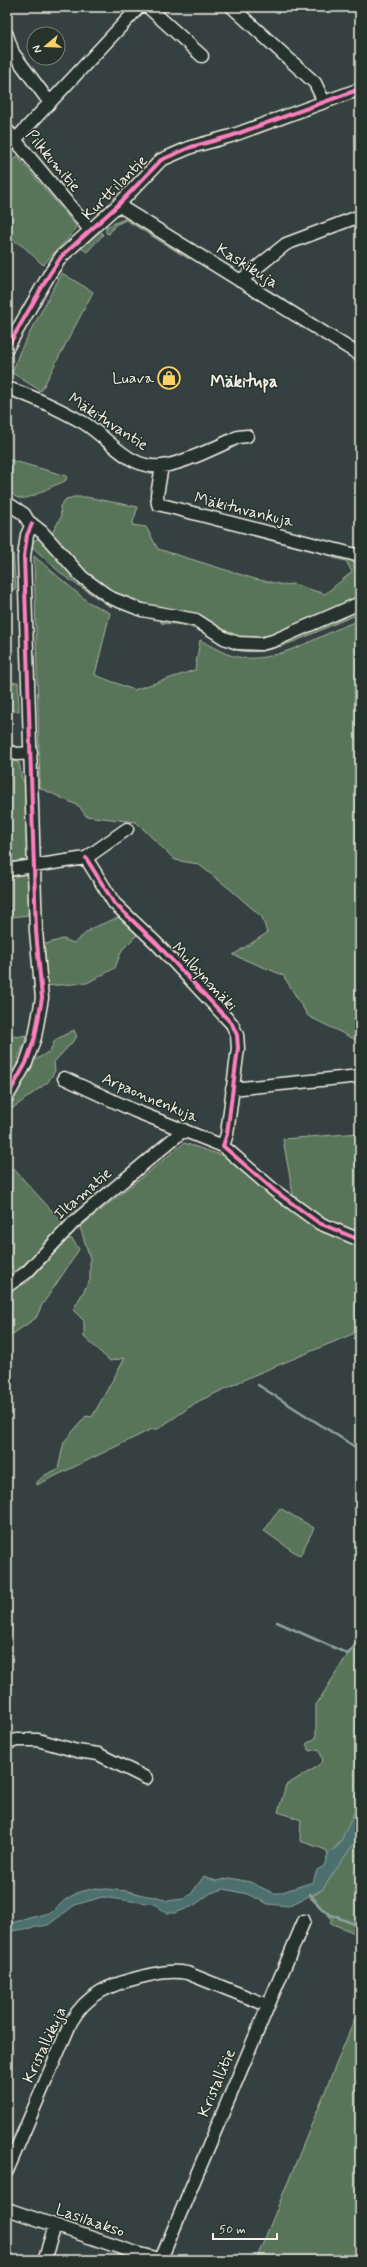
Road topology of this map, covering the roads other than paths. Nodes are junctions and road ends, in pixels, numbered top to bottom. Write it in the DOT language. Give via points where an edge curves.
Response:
graph roads {
  1 [pos="139,7"];
  2 [pos="148,7"];
  3 [pos="232,7"];
  4 [pos="7,35"];
  5 [pos="202,56"];
  6 [pos="360,89"];
  7 [pos="324,102"];
  8 [pos="50,103"];
  9 [pos="7,130"];
  10 [pos="15,140"];
  11 [pos="118,205"];
  12 [pos="360,216"];
  13 [pos="90,230"];
  14 [pos="240,281"];
  15 [pos="7,348"];
  16 [pos="360,355"];
  17 [pos="7,388"];
  18 [pos="241,438"];
  19 [pos="162,466"];
  20 [pos="7,503"];
  21 [pos="7,513"];
  22 [pos="30,523"];
  23 [pos="360,556"];
  24 [pos="360,603"];
  25 [pos="7,752"];
  26 [pos="31,753"];
  27 [pos="127,829"];
  28 [pos="86,858"];
  29 [pos="34,866"];
  30 [pos="7,870"];
  31 [pos="360,1076"];
  32 [pos="64,1078"];
  33 [pos="232,1089"];
  34 [pos="7,1097"];
  35 [pos="184,1130"];
  36 [pos="223,1146"];
  37 [pos="360,1240"];
  38 [pos="7,1286"];
  39 [pos="7,1743"];
  40 [pos="146,1778"];
  41 [pos="304,1921"];
  42 [pos="267,2005"];
  43 [pos="7,2171"];
  44 [pos="7,2209"];
  45 [pos="55,2226"];
  46 [pos="132,2256"];
  47 [pos="44,2260"];
  48 [pos="162,2260"];
  1 -- 8 [label="street"];
  2 -- 5 [label="street"];
  3 -- 7 [label="street" via="315,83"];
  4 -- 8 [label="street" via="13,53"];
  6 -- 7 [label="street, Kurttilantie"];
  7 -- 11 [label="street, Kurttilantie" via="230,136 176,152 151,169"];
  8 -- 10 [label="street"];
  9 -- 10 [label="street, Pilkkumitie"];
  10 -- 13 [label="street, Pilkkumitie"];
  11 -- 13 [label="street, Kurttilantie"];
  11 -- 14 [label="street, Kaskikuja"];
  12 -- 14 [label="street" via="286,244"];
  13 -- 15 [label="street, Kurttilantie" via="54,265"];
  14 -- 16 [label="street, Kaskikuja"];
  17 -- 19 [label="street, Mäkituvantie" via="52,405 94,430 137,462"];
  18 -- 19 [label="street, Mäkituvantie"];
  19 -- 23 [label="street, Mäkituvankuja" via="158,504"];
  20 -- 22 [label="street" via="24,514"];
  21 -- 22 [label="street"];
  22 -- 24 [label="street" via="42,532 82,577 111,598 142,610 196,620 238,643 261,644 273,641"];
  22 -- 26 [label="street" via="24,557"];
  25 -- 26 [label="street"];
  26 -- 29 [label="street"];
  27 -- 28 [label="street"];
  28 -- 29 [label="street"];
  28 -- 33 [label="street, Mulbynmäki" via="114,903 156,943 232,1024 237,1035 238,1048"];
  29 -- 30 [label="street"];
  29 -- 34 [label="street" via="42,998 40,1015 26,1063"];
  31 -- 33 [label="street"];
  32 -- 35 [label="street, Arpaonnenkuja"];
  33 -- 36 [label="street, Mulbynmäki" via="227,1134"];
  35 -- 36 [label="street, Arpaonnenkuja"];
  35 -- 38 [label="street, Iltamatie" via="74,1222 27,1272"];
  36 -- 37 [label="street" via="319,1223"];
  39 -- 40 [label="street" via="17,1740 38,1740 98,1754"];
  41 -- 42 [label="street, Kristallitie"];
  42 -- 43 [label="street, Kristallikuja" via="187,1973 175,1971 116,1982 96,1993 77,2011 71,2022"];
  42 -- 48 [label="street, Kristallitie"];
  44 -- 45 [label="street, Lasilaakso"];
  45 -- 46 [label="street, Lasilaakso"];
  45 -- 47 [label="street"];
  46 -- 48 [label="street, Lasilaakso"];
}
